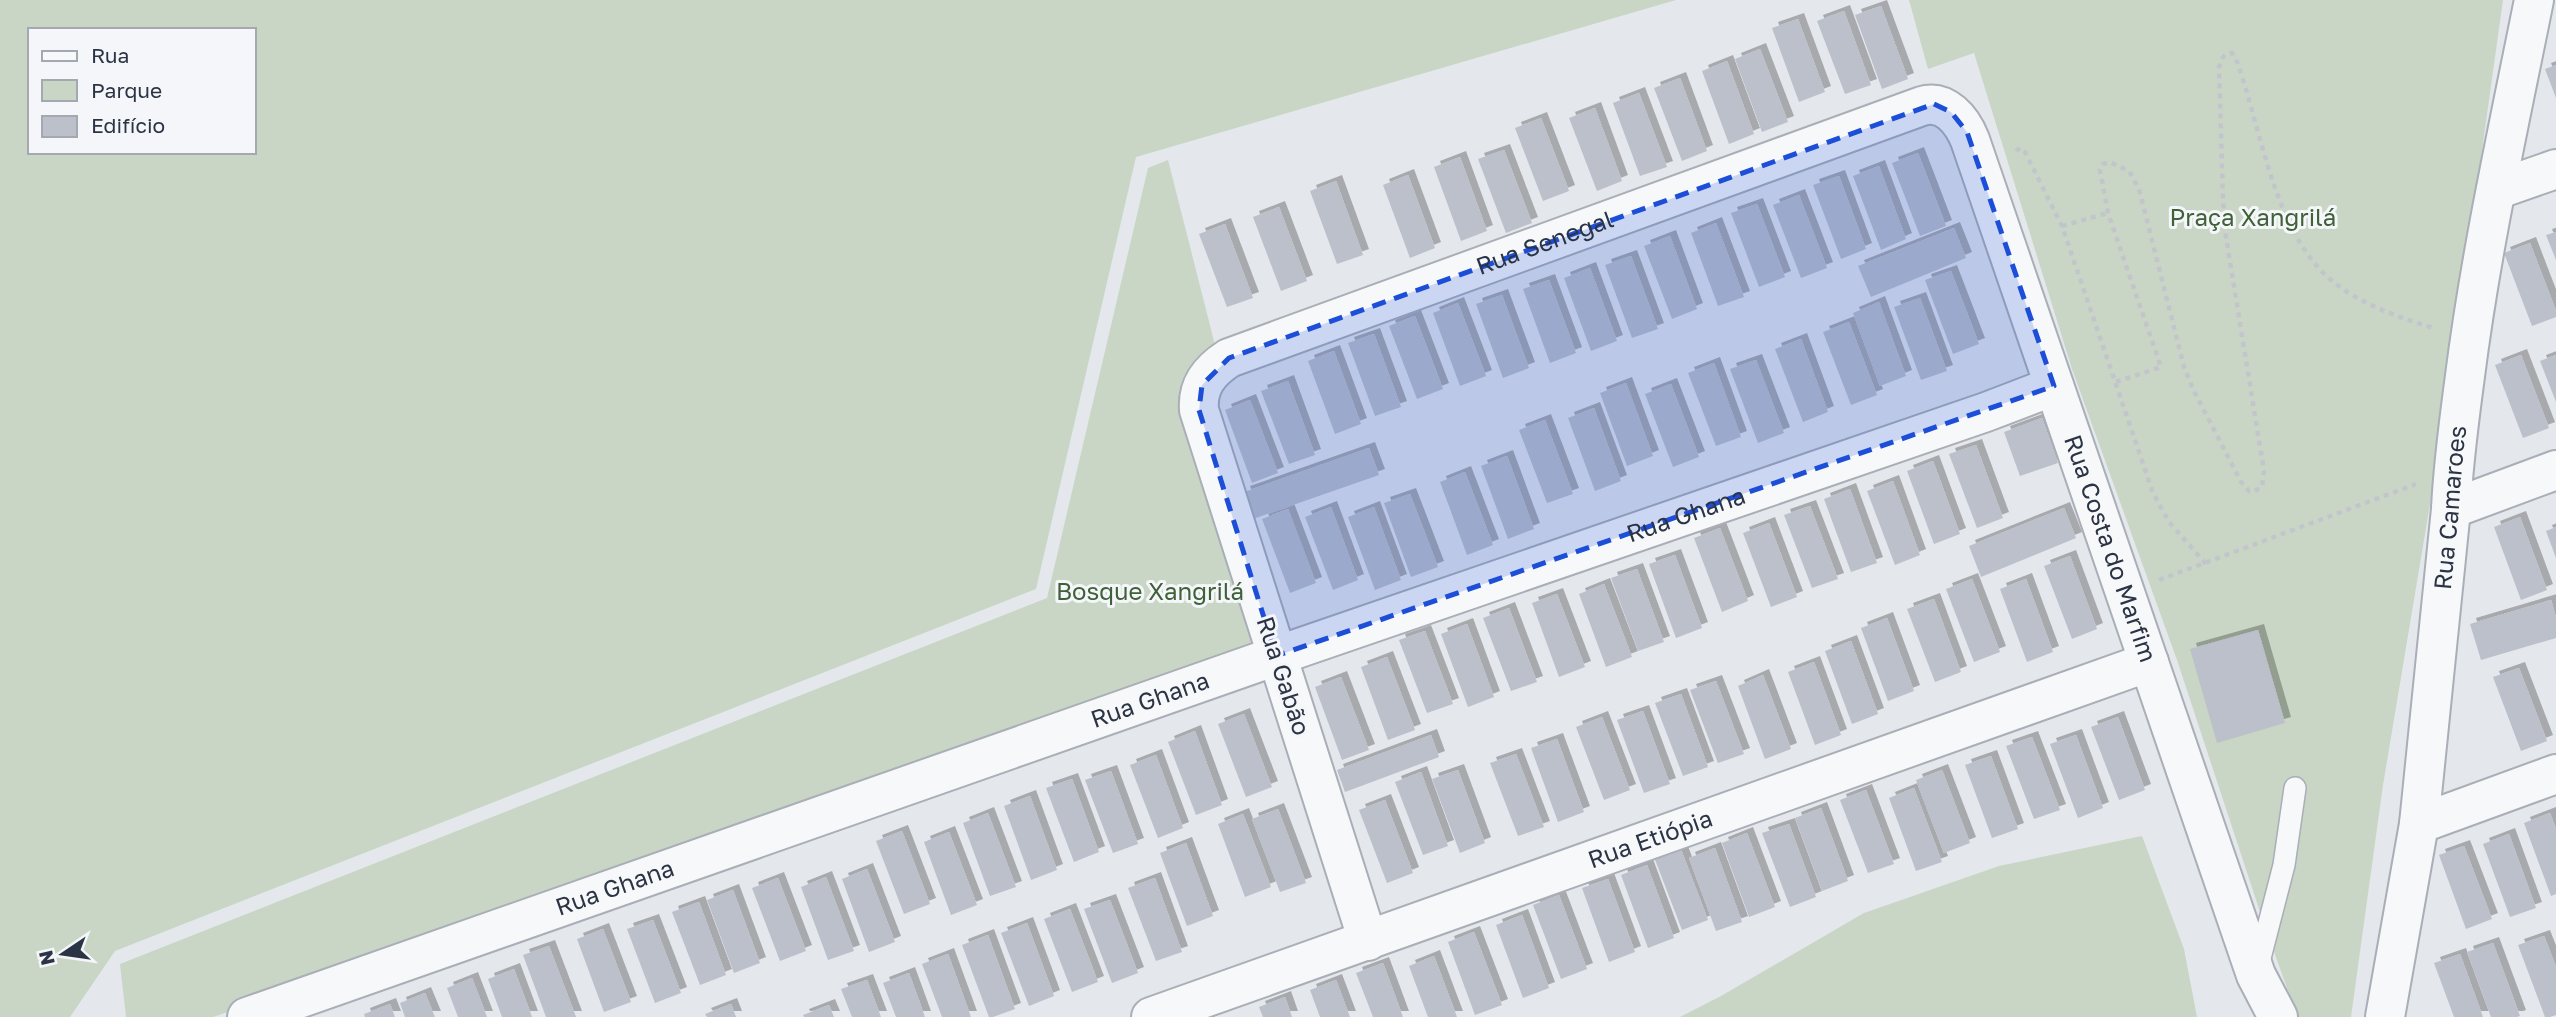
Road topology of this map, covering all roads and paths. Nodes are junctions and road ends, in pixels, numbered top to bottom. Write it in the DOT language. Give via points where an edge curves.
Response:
graph roads {
  1 [pos="2534,0"];
  2 [pos="1922,106"];
  3 [pos="2015,156"];
  4 [pos="2556,169"];
  5 [pos="2496,190"];
  6 [pos="2108,213"];
  7 [pos="2062,226"];
  8 [pos="2469,340"];
  9 [pos="2116,382"];
  10 [pos="2054,386"];
  11 [pos="1199,410"];
  12 [pos="2452,470"];
  13 [pos="2556,470"];
  14 [pos="2451,509"];
  15 [pos="2206,564"];
  16 [pos="2125,592"];
  17 [pos="1276,656"];
  18 [pos="2149,662"];
  19 [pos="2556,774"];
  20 [pos="2295,788"];
  21 [pos="2418,824"];
  22 [pos="1368,941"];
  23 [pos="2256,975"];
  24 [pos="247,1017"];
  25 [pos="1151,1017"];
  26 [pos="2278,1017"];
  27 [pos="2385,1017"];
  1 -- 5 [label="street, Rua Camaroes"];
  2 -- 10 [label="street, Rua Costa do Marfim" via="1946,108 1967,132"];
  2 -- 11 [label="street, Rua Senegal" via="1229,358 1202,385"];
  3 -- 7 [label="path" via="2018,148 2025,152"];
  4 -- 5 [label="street"];
  5 -- 8 [label="street, Rua Camaroes"];
  6 -- 7 [label="path"];
  6 -- 8 [label="path" via="2100,170 2110,162 2129,171 2139,189 2188,378 2249,491 2262,487 2264,471 2224,218 2219,74 2224,55 2232,53 2236,59 2283,210 2318,269 2376,307"];
  6 -- 9 [label="path" via="2161,367"];
  7 -- 9 [label="path"];
  8 -- 12 [label="street, Rua Camaroes"];
  9 -- 15 [label="path" via="2160,510"];
  10 -- 16 [label="street, Rua Costa do Marfim"];
  10 -- 17 [label="street, Rua Ghana"];
  11 -- 17 [label="street, Rua Gabão"];
  12 -- 14 [label="street, Rua Camaroes"];
  12 -- 15 [label="path"];
  13 -- 14 [label="street"];
  14 -- 21 [label="street, Rua Camaroes"];
  15 -- 16 [label="path"];
  16 -- 18 [label="street, Rua Costa do Marfim"];
  17 -- 22 [label="street, Rua Gabão"];
  17 -- 24 [label="street, Rua Ghana"];
  18 -- 22 [label="street, Rua Etiópia"];
  18 -- 23 [label="street, Rua Costa do Marfim"];
  19 -- 21 [label="street"];
  20 -- 23 [label="lane" via="2284,865"];
  21 -- 27 [label="street, Rua Camaroes"];
  22 -- 25 [label="street, Rua Etiópia"];
  23 -- 26 [label="street, Rua Costa do Marfim"];
}
